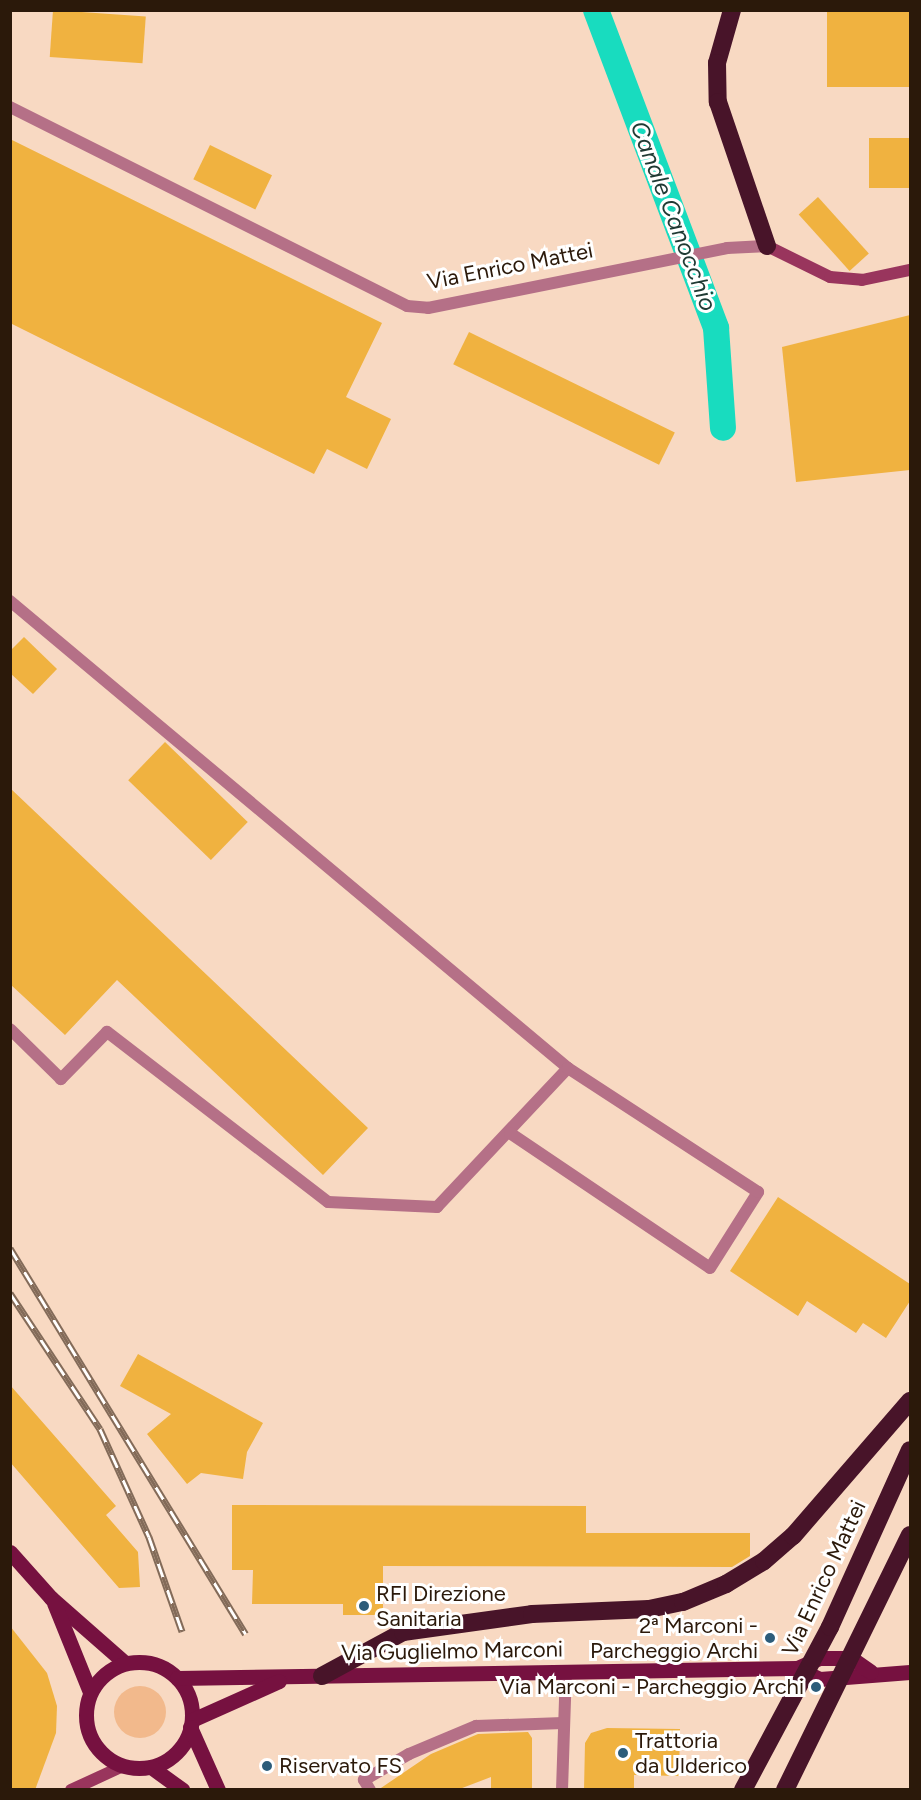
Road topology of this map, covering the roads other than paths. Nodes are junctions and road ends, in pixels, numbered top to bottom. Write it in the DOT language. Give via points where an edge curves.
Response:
graph roads {
  1 [pos="732,10"];
  2 [pos="10,107"];
  3 [pos="767,246"];
  4 [pos="910,270"];
  5 [pos="10,600"];
  6 [pos="10,1029"];
  7 [pos="568,1068"];
  8 [pos="510,1133"];
  9 [pos="910,1401"];
  10 [pos="910,1450"];
  11 [pos="910,1535"];
  12 [pos="10,1552"];
  13 [pos="51,1598"];
  14 [pos="125,1664"];
  15 [pos="566,1672"];
  16 [pos="910,1672"];
  17 [pos="322,1676"];
  18 [pos="288,1677"];
  19 [pos="177,1678"];
  20 [pos="90,1692"];
  21 [pos="563,1723"];
  22 [pos="191,1724"];
  23 [pos="123,1766"];
  24 [pos="151,1767"];
  25 [pos="71,1790"];
  26 [pos="183,1790"];
  27 [pos="218,1790"];
  28 [pos="370,1790"];
  29 [pos="561,1790"];
  30 [pos="743,1790"];
  31 [pos="785,1790"];
  1 -- 3 [label="highway" via="717,63 718,102"];
  2 -- 3 [label="street, Via Enrico Mattei" via="407,306 428,308 727,248"];
  3 -- 4 [label="street, Via Enrico Mattei" via="830,278 862,280"];
  5 -- 7 [label="street"];
  6 -- 8 [label="street" via="61,1078 107,1032 328,1202 437,1207"];
  7 -- 8 [label="street"];
  7 -- 8 [label="street" via="758,1192 710,1268"];
  9 -- 17 [label="highway" via="793,1536 747,1572 667,1606 532,1614 403,1632"];
  10 -- 30 [label="highway, Via Enrico Mattei, bridge" via="830,1627"];
  11 -- 31 [label="highway, bridge"];
  12 -- 13 [label="main road"];
  13 -- 14 [label="main road"];
  13 -- 20 [label="main road"];
  14 -- 19 [label="main road" via="154,1664"];
  14 -- 20 [label="main road" via="105,1674"];
  15 -- 16 [label="main road, Via Guglielmo Marconi" via="797,1668 820,1679 851,1679 871,1672"];
  15 -- 17 [label="main road, Via Guglielmo Marconi"];
  15 -- 21 [label="street"];
  17 -- 18 [label="main road, Via Guglielmo Marconi"];
  18 -- 19 [label="main road, Via Guglielmo Marconi"];
  18 -- 22 [label="main road, Via Guglielmo Marconi"];
  19 -- 22 [label="main road" via="189,1697"];
  20 -- 23 [label="main road" via="85,1713 89,1734 100,1752"];
  21 -- 28 [label="street" via="476,1726 409,1754 364,1780"];
  21 -- 29 [label="street"];
  22 -- 24 [label="main road" via="172,1756"];
  22 -- 27 [label="main road"];
  23 -- 24 [label="main road"];
  23 -- 25 [label="street"];
  24 -- 26 [label="main road"];
}
